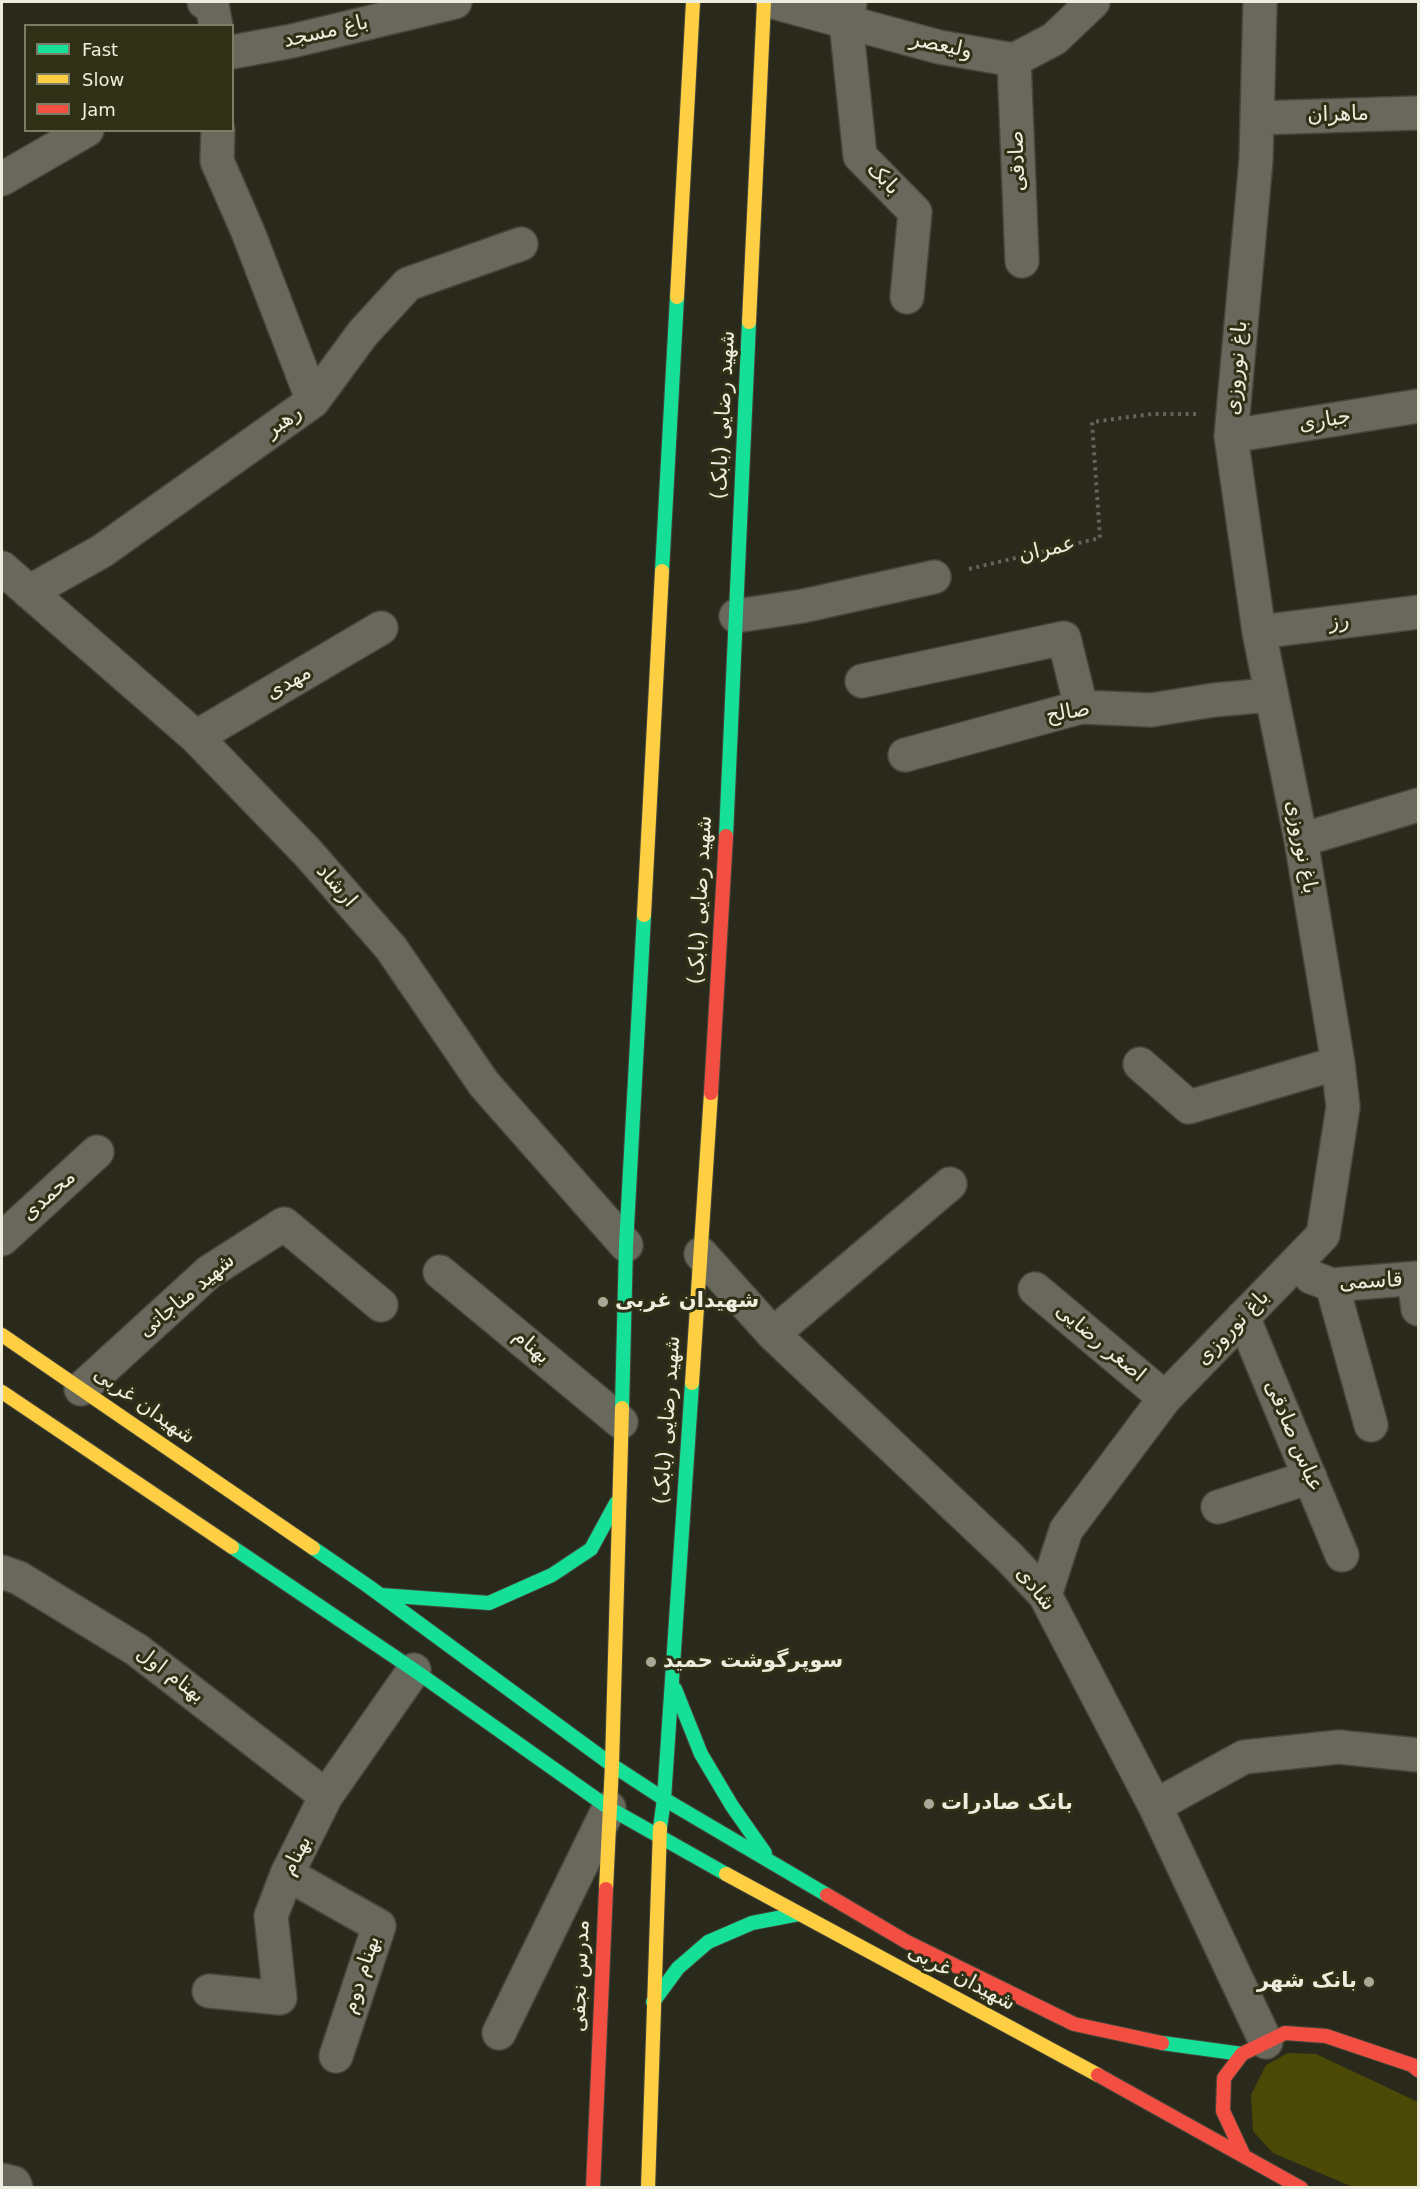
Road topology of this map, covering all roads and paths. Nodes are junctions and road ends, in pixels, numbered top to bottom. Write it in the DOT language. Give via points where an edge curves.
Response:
graph roads {
  1 [pos="204,2"];
  2 [pos="455,2"];
  3 [pos="693,2"];
  4 [pos="764,2"];
  5 [pos="772,2"];
  6 [pos="1093,2"];
  7 [pos="1260,2"];
  8 [pos="848,12"];
  9 [pos="216,24"];
  10 [pos="234,52"];
  11 [pos="1014,60"];
  12 [pos="1419,112"];
  13 [pos="1257,118"];
  14 [pos="84,132"];
  15 [pos="218,132"];
  16 [pos="2,179"];
  17 [pos="521,244"];
  18 [pos="1022,261"];
  19 [pos="908,297"];
  20 [pos="314,401"];
  21 [pos="1419,406"];
  22 [pos="1231,436"];
  23 [pos="2,568"];
  24 [pos="934,577"];
  25 [pos="29,592"];
  26 [pos="1419,612"];
  27 [pos="736,616"];
  28 [pos="381,628"];
  29 [pos="1259,632"];
  30 [pos="862,681"];
  31 [pos="1270,695"];
  32 [pos="1081,707"];
  33 [pos="196,738"];
  34 [pos="904,755"];
  35 [pos="1419,805"];
  36 [pos="1301,840"];
  37 [pos="1338,1063"];
  38 [pos="1140,1064"];
  39 [pos="97,1152"];
  40 [pos="950,1184"];
  41 [pos="2,1239"];
  42 [pos="626,1245"];
  43 [pos="701,1254"];
  44 [pos="1290,1269"];
  45 [pos="440,1272"];
  46 [pos="1332,1285"];
  47 [pos="1035,1288"];
  48 [pos="1417,1289"];
  49 [pos="381,1305"];
  50 [pos="1243,1317"];
  51 [pos="773,1334"];
  52 [pos="2,1335"];
  53 [pos="81,1389"];
  54 [pos="2,1392"];
  55 [pos="1165,1398"];
  56 [pos="621,1422"];
  57 [pos="1371,1425"];
  58 [pos="1310,1477"];
  59 [pos="619,1496"];
  60 [pos="1218,1507"];
  61 [pos="1342,1555"];
  62 [pos="2,1572"];
  63 [pos="381,1595"];
  64 [pos="1045,1595"];
  65 [pos="414,1670"];
  66 [pos="672,1680"];
  67 [pos="1419,1755"];
  68 [pos="612,1765"];
  69 [pos="326,1796"];
  70 [pos="664,1799"];
  71 [pos="1155,1806"];
  72 [pos="609,1808"];
  73 [pos="658,1838"];
  74 [pos="771,1862"];
  75 [pos="287,1874"];
  76 [pos="799,1914"];
  77 [pos="209,1991"];
  78 [pos="653,2002"];
  79 [pos="499,2033"];
  80 [pos="1254,2048"];
  81 [pos="336,2056"];
  82 [pos="1419,2070"];
  83 [pos="1243,2154"];
  84 [pos="2,2180"];
  85 [pos="16,2187"];
  86 [pos="593,2187"];
  87 [pos="648,2187"];
  88 [pos="1301,2187"];
  1 -- 9 [label="street" via="212,5"];
  2 -- 10 [label="street, باغ مسجد"];
  3 -- 42 [label="main road, شهید رضایی (بابک)"];
  4 -- 27 [label="main road, شهید رضایی (بابک)"];
  5 -- 8 [label="street, ولیعصر"];
  6 -- 11 [label="street" via="1054,39"];
  7 -- 13 [label="street, باغ نوروزی"];
  8 -- 11 [label="street, ولیعصر" via="939,47"];
  8 -- 19 [label="street, بابک" via="860,156 915,212"];
  11 -- 18 [label="street, صادقی"];
  12 -- 13 [label="street, ماهران"];
  13 -- 22 [label="street, باغ نوروزی"];
  14 -- 16 [label="street"];
  15 -- 20 [label="street" via="217,161"];
  17 -- 20 [label="street, رهبر" via="408,284 363,333"];
  20 -- 25 [label="street, رهبر" via="102,551"];
  21 -- 22 [label="street, جباری"];
  22 -- 24 [label="path, عمران" via="1202,414 1152,414 1092,422 1100,538"];
  22 -- 29 [label="street, باغ نوروزی"];
  23 -- 25 [label="street, ارشاد"];
  24 -- 27 [label="street" via="803,606"];
  25 -- 33 [label="street, ارشاد"];
  26 -- 29 [label="street, رز"];
  27 -- 43 [label="main road, شهید رضایی (بابک)"];
  28 -- 33 [label="street, مهدی"];
  29 -- 31 [label="street, باغ نوروزی"];
  30 -- 32 [label="street" via="1064,638"];
  31 -- 32 [label="street, صالح" via="1151,710"];
  31 -- 36 [label="street, باغ نوروزی"];
  32 -- 34 [label="street, صالح"];
  33 -- 42 [label="street, ارشاد" via="308,853 391,948 484,1084"];
  35 -- 36 [label="street"];
  36 -- 37 [label="street, باغ نوروزی"];
  37 -- 38 [label="street" via="1189,1107"];
  37 -- 44 [label="street, باغ نوروزی" via="1343,1107 1323,1235"];
  39 -- 41 [label="street, محمدی"];
  40 -- 51 [label="street"];
  42 -- 56 [label="main road, شهید رضایی (بابک)"];
  43 -- 51 [label="street, شادی"];
  43 -- 66 [label="main road, شهید رضایی (بابک)"];
  44 -- 46 [label="street, قاسمی"];
  44 -- 50 [label="street, باغ نوروزی"];
  45 -- 56 [label="street, بهنام"];
  46 -- 48 [label="street, قاسمی"];
  46 -- 57 [label="street"];
  47 -- 55 [label="street, اصغر رضایی"];
  49 -- 53 [label="street, شهید مناجاتی" via="284,1224 209,1272"];
  50 -- 55 [label="street, باغ نوروزی"];
  50 -- 58 [label="street, عباس صادقی"];
  51 -- 64 [label="street, شادی"];
  52 -- 53 [label="main road, شهیدان غربی"];
  53 -- 63 [label="main road, شهیدان غربی"];
  54 -- 65 [label="main road"];
  55 -- 64 [label="street, باغ نوروزی" via="1066,1530"];
  56 -- 59 [label="main road, شهید رضایی (بابک)"];
  58 -- 60 [label="street"];
  58 -- 61 [label="street, عباس صادقی"];
  59 -- 63 [label="main road" via="591,1550 552,1575 489,1603"];
  59 -- 68 [label="main road, شهید رضایی (بابک)"];
  62 -- 69 [label="street, بهنام اول" via="19,1578 137,1650"];
  63 -- 68 [label="main road, شهیدان غربی"];
  64 -- 71 [label="street, شادی"];
  65 -- 69 [label="street, بهنام"];
  65 -- 72 [label="main road"];
  66 -- 70 [label="main road, شهید رضایی (بابک)"];
  66 -- 74 [label="main road" via="701,1754"];
  67 -- 71 [label="street" via="1339,1747 1244,1756"];
  68 -- 70 [label="main road, شهیدان غربی"];
  68 -- 72 [label="main road, مدرس نجفی"];
  69 -- 75 [label="street, بهنام"];
  70 -- 73 [label="main road"];
  70 -- 74 [label="main road, شهیدان غربی"];
  71 -- 80 [label="street, شادی"];
  72 -- 73 [label="main road, شهیدان غربی"];
  72 -- 79 [label="street"];
  72 -- 86 [label="main road, مدرس نجفی"];
  73 -- 76 [label="main road, شهیدان غربی"];
  73 -- 78 [label="main road"];
  74 -- 80 [label="main road, شهیدان غربی" via="907,1942 1074,2024 1183,2047"];
  75 -- 77 [label="street, بهنام" via="271,1916 280,1998"];
  75 -- 81 [label="street, بهنام دوم" via="379,1926"];
  76 -- 78 [label="main road" via="752,1923 708,1942 678,1968"];
  76 -- 83 [label="main road, شهیدان غربی"];
  78 -- 87 [label="main road"];
  80 -- 82 [label="main road" via="1285,2033 1326,2036"];
  80 -- 83 [label="main road" via="1224,2078 1223,2111"];
  83 -- 88 [label="main road, شهیدان غربی"];
  84 -- 85 [label="street"];
}
